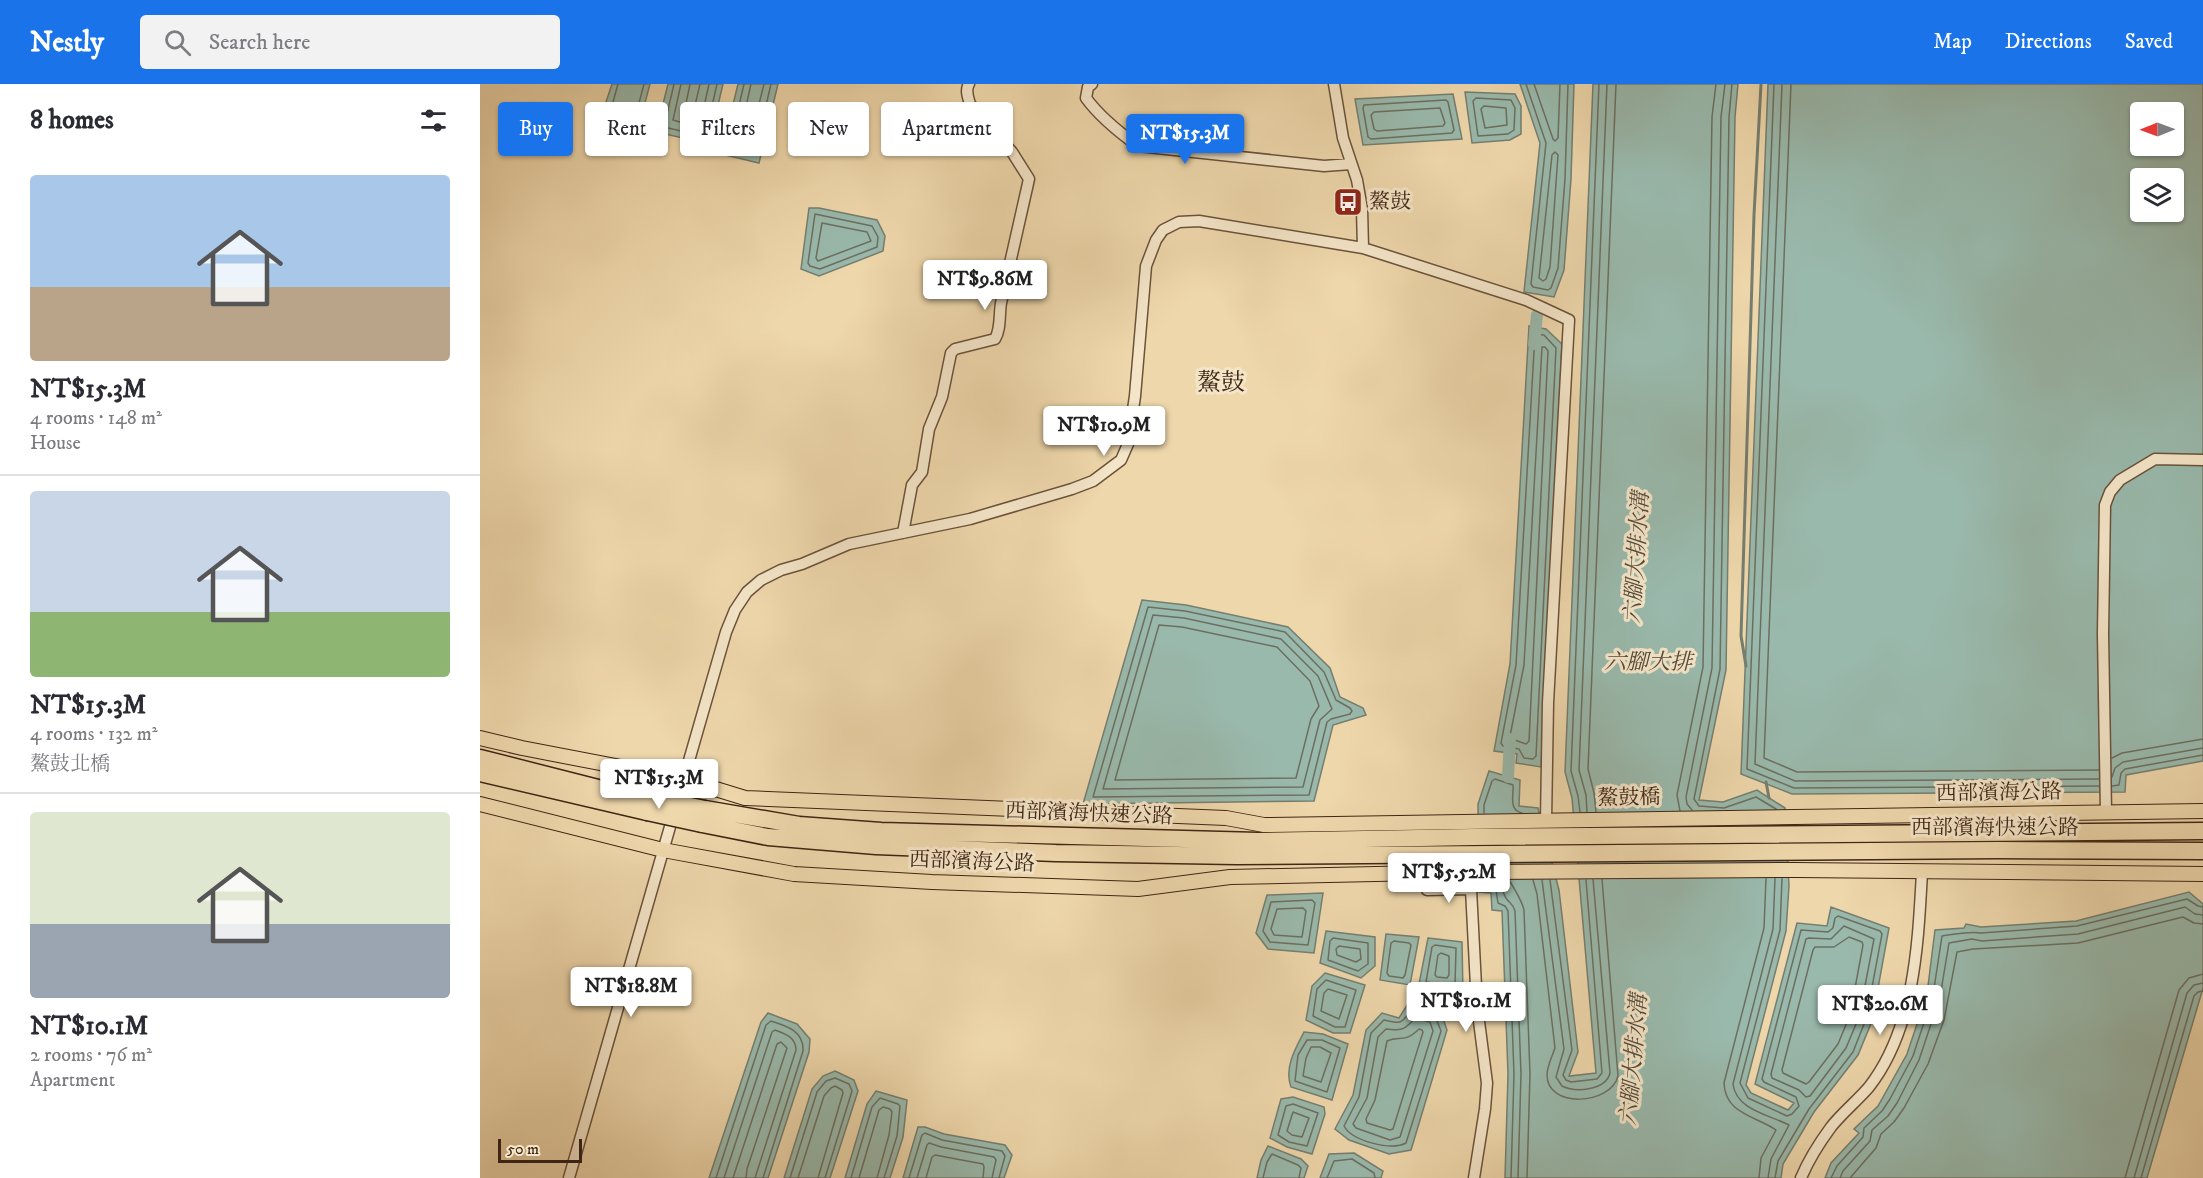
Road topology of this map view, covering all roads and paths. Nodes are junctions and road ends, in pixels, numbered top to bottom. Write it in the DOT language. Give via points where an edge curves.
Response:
graph roads {
  1 [pos="969,84"];
  2 [pos="1092,84"];
  3 [pos="1334,84"];
  4 [pos="1351,164"];
  5 [pos="1363,248"];
  6 [pos="2203,460"];
  7 [pos="903,533"];
  8 [pos="480,738"];
  9 [pos="480,758"];
  10 [pos="480,772"];
  11 [pos="683,779"];
  12 [pos="480,804"];
  13 [pos="649,805"];
  14 [pos="2203,811"];
  15 [pos="2106,813"];
  16 [pos="703,816"];
  17 [pos="1796,816"];
  18 [pos="1546,821"];
  19 [pos="2203,831"];
  20 [pos="1787,835"];
  21 [pos="1473,837"];
  22 [pos="663,850"];
  23 [pos="2203,851"];
  24 [pos="1922,872"];
  25 [pos="2203,874"];
  26 [pos="1427,890"];
  27 [pos="568,1178"];
  28 [pos="1474,1178"];
  29 [pos="1801,1178"];
  1 -- 7 [label="street" via="970,104 1012,152 1029,179 999,311 999,333 995,339 951,353 942,397 929,429 922,472 912,485"];
  2 -- 4 [label="street" via="1086,98 1138,146 1324,166"];
  3 -- 4 [label="street" via="1339,123"];
  4 -- 5 [label="street" via="1362,209"];
  5 -- 7 [label="street" via="1199,220 1169,226 1156,240 1146,266 1135,396 1128,444 1121,460 1093,481 1072,489 970,519"];
  5 -- 18 [label="street" via="1526,300 1569,320 1548,703"];
  6 -- 15 [label="street" via="2155,459 2114,486 2107,498 2103,634"];
  7 -- 11 [label="street" via="849,544 781,570 747,592 726,632"];
  8 -- 11 [label="main road"];
  9 -- 13 [label="highway"];
  10 -- 13 [label="highway"];
  11 -- 18 [label="main road, 鰲鼓橋" via="745,798 1226,818 1264,825"];
  11 -- 22 [label="street"];
  12 -- 22 [label="main road, 西部濱海公路"];
  13 -- 16 [label="highway, bridge"];
  14 -- 15 [label="main road, 西部濱海公路"];
  15 -- 17 [label="main road, 西部濱海公路"];
  16 -- 21 [label="highway, 西部濱海快速公路" via="881,831 1258,841"];
  16 -- 23 [label="highway, 西部濱海快速公路" via="768,837 1056,853 1237,856"];
  17 -- 18 [label="main road, 鰲鼓橋"];
  19 -- 20 [label="highway, 西部濱海快速公路"];
  20 -- 21 [label="highway, 鰲鼓橋"];
  22 -- 24 [label="main road, 西部濱海公路" via="794,874 1138,889 1230,877 1470,872"];
  22 -- 27 [label="street"];
  24 -- 25 [label="main road"];
  24 -- 29 [label="street" via="1919,927 1903,1017 1869,1086 1831,1127"];
  26 -- 28 [label="street" via="1471,889 1477,1006 1486,1083"];
}
